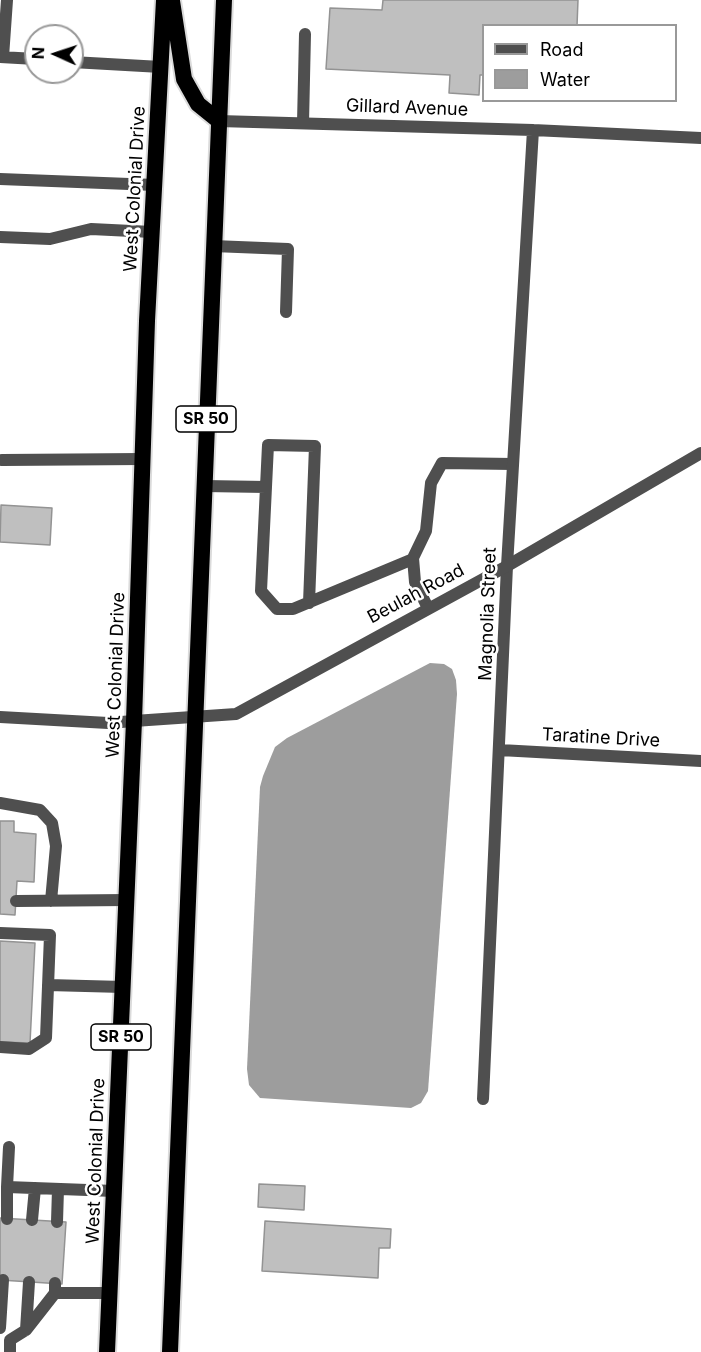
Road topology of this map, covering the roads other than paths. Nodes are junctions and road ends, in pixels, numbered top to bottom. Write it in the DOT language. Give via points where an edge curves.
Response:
graph roads {
  1 [pos="7,0"];
  2 [pos="164,0"];
  3 [pos="172,0"];
  4 [pos="224,0"];
  5 [pos="305,34"];
  6 [pos="2,57"];
  7 [pos="24,58"];
  8 [pos="84,63"];
  9 [pos="161,67"];
  10 [pos="219,121"];
  11 [pos="303,123"];
  12 [pos="533,130"];
  13 [pos="701,138"];
  14 [pos="0,179"];
  15 [pos="155,185"];
  16 [pos="152,232"];
  17 [pos="0,237"];
  18 [pos="213,246"];
  19 [pos="286,312"];
  20 [pos="701,453"];
  21 [pos="142,459"];
  22 [pos="2,460"];
  23 [pos="513,464"];
  24 [pos="204,486"];
  25 [pos="266,487"];
  26 [pos="413,559"];
  27 [pos="507,566"];
  28 [pos="309,603"];
  29 [pos="428,608"];
  30 [pos="0,717"];
  31 [pos="196,717"];
  32 [pos="134,721"];
  33 [pos="500,750"];
  34 [pos="701,761"];
  35 [pos="0,803"];
  36 [pos="127,900"];
  37 [pos="16,901"];
  38 [pos="51,901"];
  39 [pos="0,933"];
  40 [pos="48,985"];
  41 [pos="123,987"];
  42 [pos="0,1047"];
  43 [pos="483,1099"];
  44 [pos="9,1147"];
  45 [pos="7,1186"];
  46 [pos="35,1188"];
  47 [pos="58,1189"];
  48 [pos="114,1191"];
  49 [pos="7,1219"];
  50 [pos="32,1220"];
  51 [pos="57,1222"];
  52 [pos="3,1280"];
  53 [pos="29,1282"];
  54 [pos="110,1293"];
  55 [pos="0,1329"];
  56 [pos="26,1330"];
  57 [pos="10,1346"];
  58 [pos="107,1352"];
  59 [pos="170,1352"];
  1 -- 6 [label="street"];
  2 -- 9 [label="highway, West Colonial Drive / SR 50"];
  3 -- 10 [label="highway" via="184,79 198,104"];
  4 -- 10 [label="highway, SR 50"];
  5 -- 11 [label="street"];
  6 -- 7 [label="street"];
  8 -- 9 [label="street"];
  9 -- 15 [label="highway, West Colonial Drive / SR 50"];
  10 -- 11 [label="street, Gillard Avenue"];
  10 -- 18 [label="highway, SR 50"];
  11 -- 12 [label="street, Gillard Avenue"];
  12 -- 13 [label="street, Gillard Avenue"];
  12 -- 23 [label="street, Magnolia Street"];
  14 -- 15 [label="street"];
  15 -- 16 [label="highway, West Colonial Drive / SR 50"];
  16 -- 17 [label="street" via="91,229 50,238"];
  16 -- 21 [label="highway, West Colonial Drive / SR 50"];
  18 -- 19 [label="street" via="288,249"];
  18 -- 24 [label="highway, SR 50"];
  20 -- 27 [label="street, Beulah Road"];
  21 -- 22 [label="street"];
  21 -- 32 [label="highway, West Colonial Drive / SR 50"];
  23 -- 26 [label="street" via="442,463 431,483 426,531"];
  23 -- 27 [label="street, Magnolia Street"];
  24 -- 25 [label="street"];
  24 -- 31 [label="highway, SR 50"];
  25 -- 28 [label="street" via="261,591 277,609"];
  25 -- 28 [label="street" via="268,445 315,446"];
  26 -- 28 [label="street"];
  26 -- 29 [label="street" via="415,582"];
  27 -- 29 [label="street, Beulah Road"];
  27 -- 33 [label="street, Magnolia Street"];
  29 -- 31 [label="street, Beulah Road" via="236,714"];
  30 -- 32 [label="street, Beulah Road"];
  31 -- 32 [label="street, Beulah Road"];
  31 -- 59 [label="highway, SR 50"];
  32 -- 36 [label="highway, West Colonial Drive / SR 50"];
  33 -- 34 [label="street, Taratine Drive"];
  33 -- 43 [label="street, Magnolia Street"];
  35 -- 38 [label="street" via="40,810 52,823 56,846"];
  36 -- 38 [label="street"];
  36 -- 41 [label="highway, West Colonial Drive / SR 50"];
  37 -- 38 [label="street"];
  39 -- 40 [label="street" via="50,935"];
  40 -- 41 [label="street"];
  40 -- 42 [label="street" via="46,1038 29,1049"];
  41 -- 48 [label="highway, West Colonial Drive / SR 50"];
  44 -- 45 [label="street"];
  45 -- 46 [label="street"];
  45 -- 49 [label="street"];
  46 -- 47 [label="street"];
  46 -- 50 [label="street"];
  47 -- 48 [label="street"];
  47 -- 51 [label="street"];
  48 -- 54 [label="highway, West Colonial Drive / SR 50"];
  52 -- 55 [label="street"];
  53 -- 56 [label="street"];
  54 -- 56 [label="street" via="55,1288"];
  54 -- 58 [label="highway, West Colonial Drive / SR 50"];
  55 -- 57 [label="street"];
  56 -- 57 [label="street"];
}
